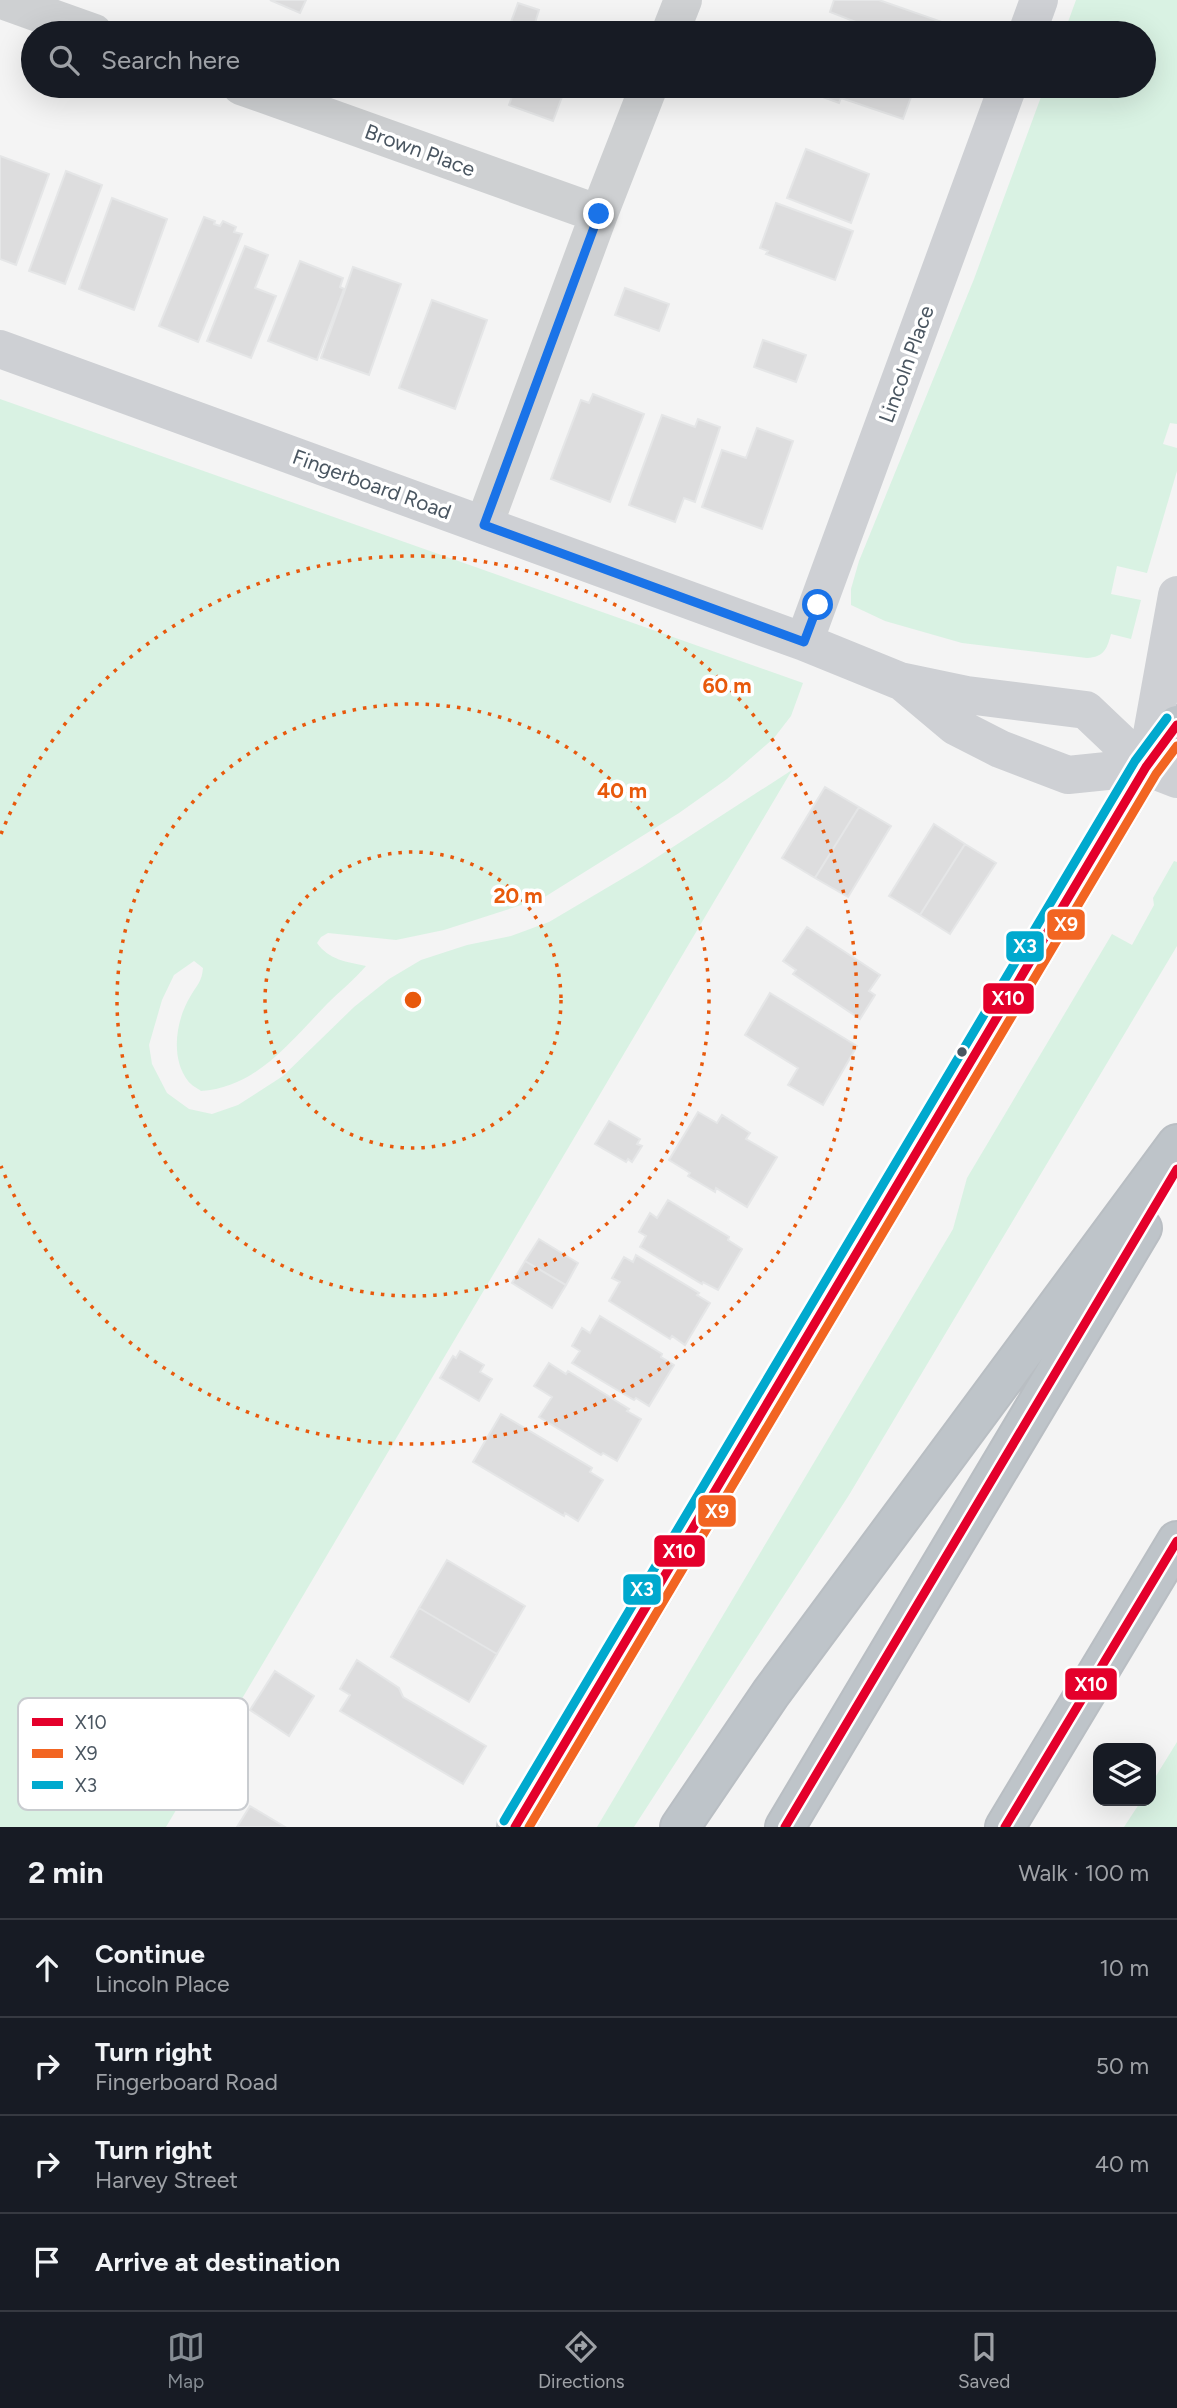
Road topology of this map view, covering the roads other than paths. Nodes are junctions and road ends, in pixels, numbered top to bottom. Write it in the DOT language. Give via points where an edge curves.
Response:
graph roads {
  1 [pos="2,0"];
  2 [pos="683,0"];
  3 [pos="1039,0"];
  4 [pos="61,21"];
  5 [pos="675,21"];
  6 [pos="1031,21"];
  7 [pos="275,98"];
  8 [pos="644,98"];
  9 [pos="1004,98"];
  10 [pos="599,214"];
  11 [pos="0,349"];
  12 [pos="484,525"];
  13 [pos="1177,595"];
  14 [pos="804,642"];
  15 [pos="900,681"];
  16 [pos="1177,725"];
  17 [pos="1162,773"];
  18 [pos="1177,1144"];
  19 [pos="1177,1169"];
  20 [pos="1177,1541"];
  21 [pos="515,1827"];
  22 [pos="680,1827"];
  23 [pos="785,1827"];
  24 [pos="1005,1827"];
  1 -- 4 [label="street"];
  2 -- 5 [label="street"];
  3 -- 6 [label="street"];
  7 -- 10 [label="street, Brown Place"];
  8 -- 10 [label="street"];
  9 -- 14 [label="street, Lincoln Place"];
  10 -- 12 [label="street"];
  11 -- 12 [label="street, Fingerboard Road"];
  12 -- 14 [label="street, Fingerboard Road"];
  13 -- 17 [label="street"];
  14 -- 15 [label="street, Fingerboard Road"];
  15 -- 17 [label="street, Fingerboard Road" via="967,695 1086,710"];
  15 -- 17 [label="street, Fingerboard Road" via="955,726 1068,775"];
  16 -- 17 [label="highway"];
  17 -- 21 [label="main road"];
  18 -- 22 [label="highway" via="771,1693"];
  19 -- 23 [label="highway"];
  20 -- 24 [label="highway"];
}
